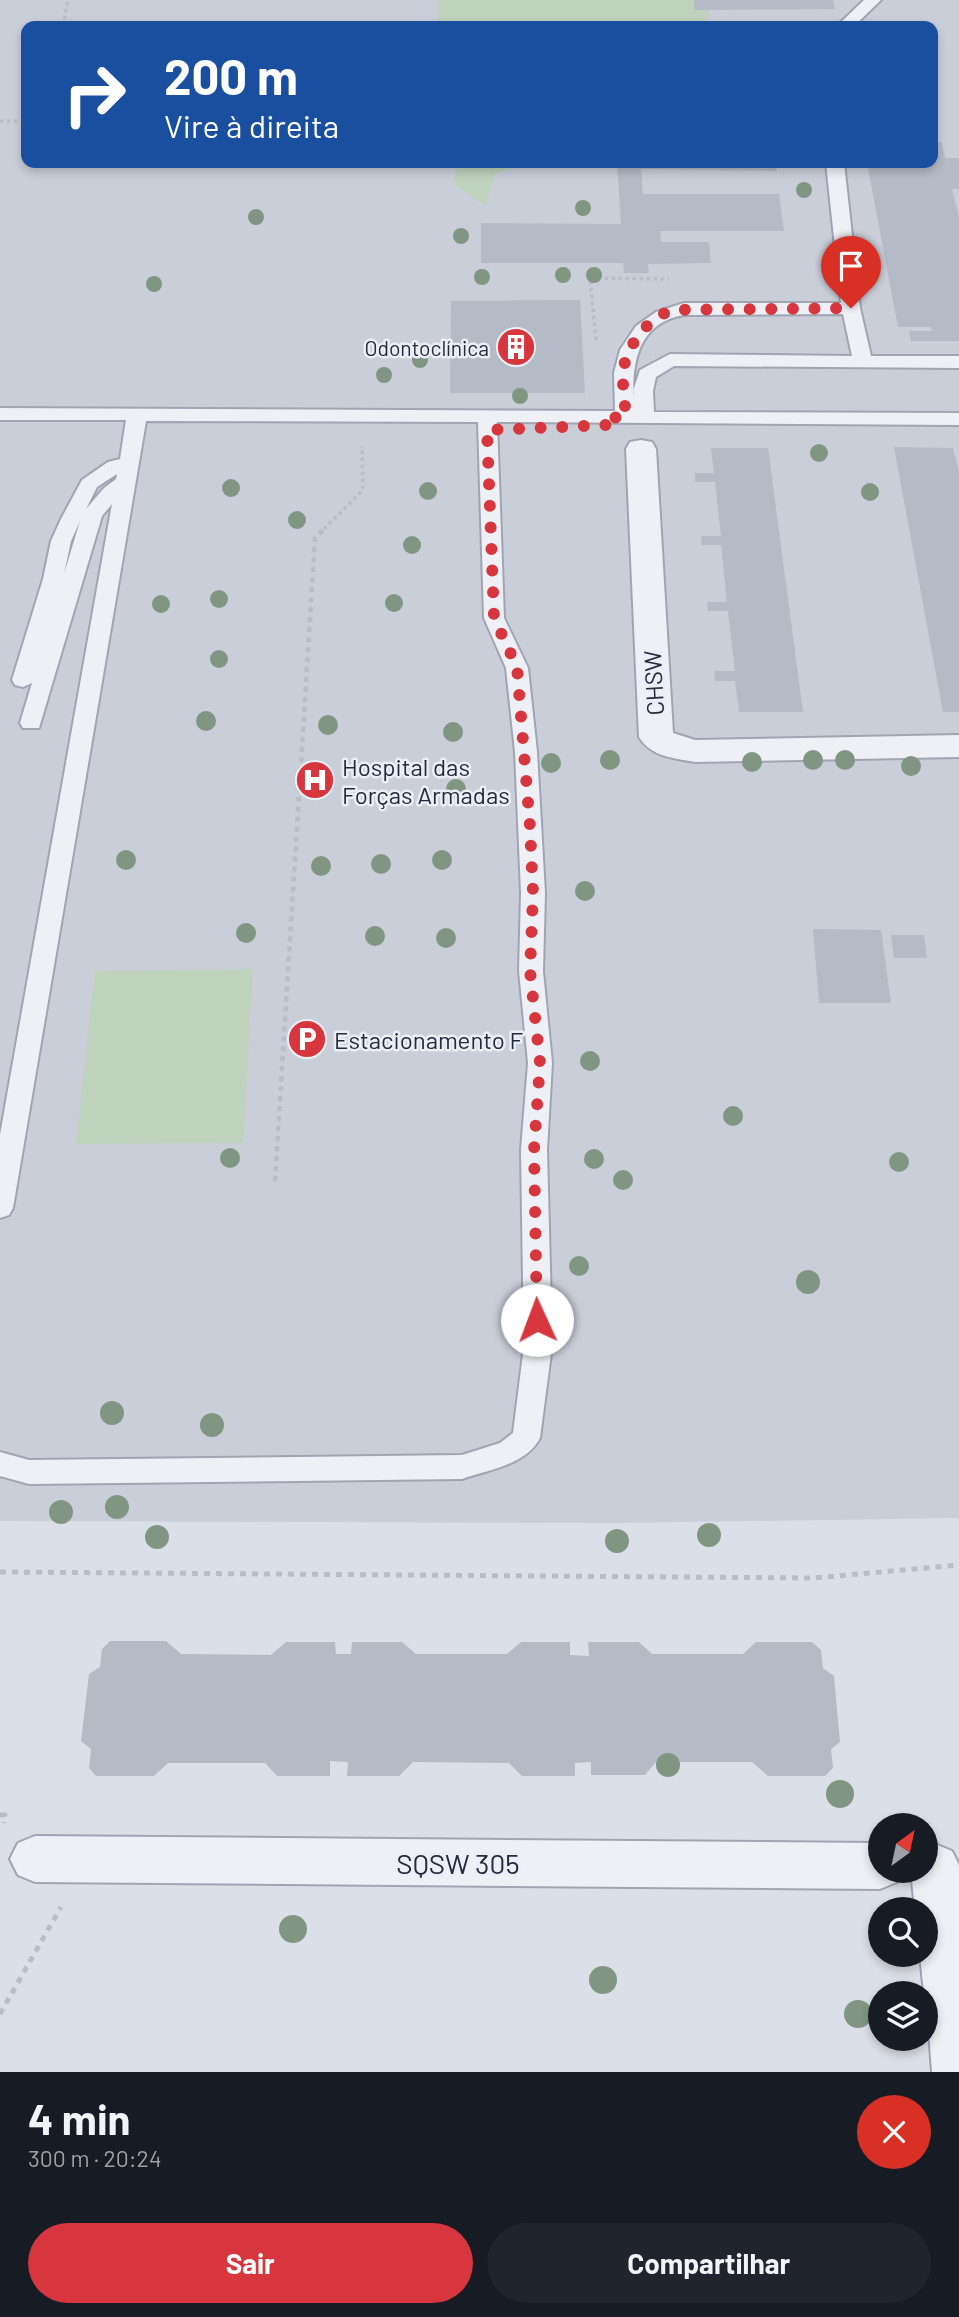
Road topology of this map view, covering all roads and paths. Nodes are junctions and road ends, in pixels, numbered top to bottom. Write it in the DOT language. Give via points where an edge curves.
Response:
graph roads {
  1 [pos="68,0"];
  2 [pos="873,0"];
  3 [pos="64,21"];
  4 [pos="850,21"];
  5 [pos="0,121"];
  6 [pos="21,121"];
  7 [pos="836,168"];
  8 [pos="851,308"];
  9 [pos="863,362"];
  10 [pos="959,362"];
  11 [pos="0,414"];
  12 [pos="137,415"];
  13 [pos="487,415"];
  14 [pos="959,419"];
  15 [pos="637,429"];
  16 [pos="361,439"];
  17 [pos="127,472"];
  18 [pos="23,680"];
  19 [pos="31,723"];
  20 [pos="959,746"];
  21 [pos="275,1181"];
  22 [pos="0,1208"];
  23 [pos="0,1464"];
  24 [pos="959,1565"];
  25 [pos="0,1572"];
  26 [pos="35,1859"];
  27 [pos="87,1860"];
  28 [pos="868,1866"];
  29 [pos="940,1866"];
  30 [pos="0,2014"];
  31 [pos="958,2072"];
  1 -- 3 [label="path"];
  2 -- 4 [label="lane"];
  5 -- 6 [label="path"];
  7 -- 8 [label="lane"];
  8 -- 9 [label="lane"];
  8 -- 15 [label="lane" via="684,309 661,314 646,326 629,352 623,372"];
  9 -- 10 [label="lane"];
  9 -- 15 [label="lane" via="670,360 647,374"];
  11 -- 12 [label="lane"];
  12 -- 13 [label="lane"];
  12 -- 17 [label="lane"];
  13 -- 15 [label="lane"];
  13 -- 23 [label="lane" via="494,618 517,667 522,699 533,893 530,971 540,1063 534,1150 538,1346 526,1438 510,1451 462,1467 29,1472"];
  14 -- 15 [label="lane"];
  15 -- 20 [label="street, CHSW" via="656,737 667,745 695,751"];
  16 -- 21 [label="path" via="363,490 316,538"];
  17 -- 18 [label="lane" via="115,466 89,484 71,519"];
  17 -- 19 [label="lane" via="92,515"];
  17 -- 22 [label="lane"];
  24 -- 25 [label="path" via="814,1578"];
  26 -- 27 [label="street, SQSW 305"];
  27 -- 28 [label="street, SQSW 305"];
  27 -- 30 [label="path"];
  29 -- 31 [label="street"];
}
